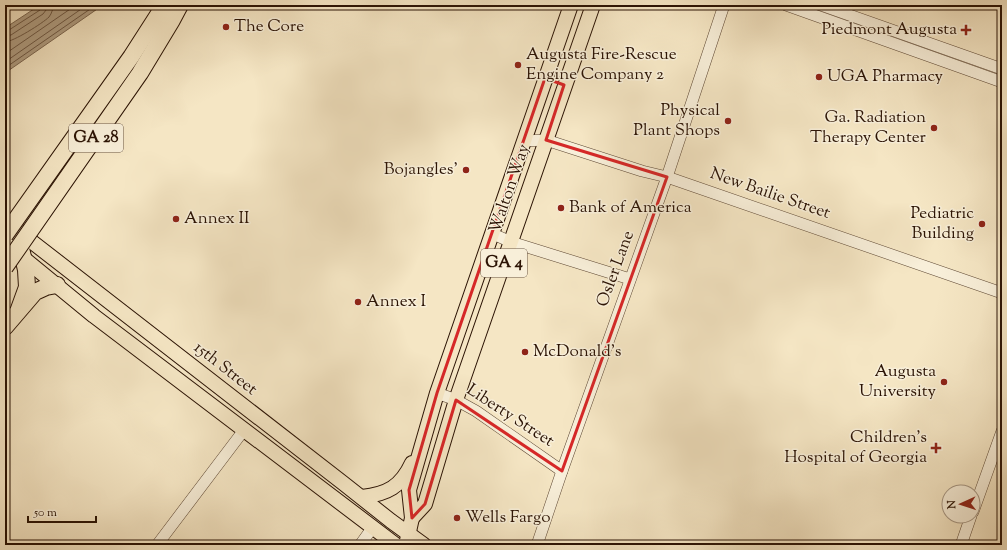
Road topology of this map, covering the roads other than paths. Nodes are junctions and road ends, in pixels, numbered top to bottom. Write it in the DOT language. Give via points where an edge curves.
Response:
graph roads {
  1 [pos="163,5"];
  2 [pos="180,5"];
  3 [pos="571,5"];
  4 [pos="593,5"];
  5 [pos="724,5"];
  6 [pos="786,5"];
  7 [pos="821,5"];
  8 [pos="797,7"];
  9 [pos="1000,69"];
  10 [pos="546,78"];
  11 [pos="998,80"];
  12 [pos="564,85"];
  13 [pos="546,140"];
  14 [pos="524,141"];
  15 [pos="667,177"];
  16 [pos="8,230"];
  17 [pos="493,234"];
  18 [pos="511,242"];
  19 [pos="5,243"];
  20 [pos="24,258"];
  21 [pos="5,267"];
  22 [pos="630,279"];
  23 [pos="57,286"];
  24 [pos="1002,293"];
  25 [pos="20,309"];
  26 [pos="5,327"];
  27 [pos="437,393"];
  28 [pos="456,400"];
  29 [pos="244,430"];
  30 [pos="1002,431"];
  31 [pos="426,433"];
  32 [pos="562,471"];
  33 [pos="981,490"];
  34 [pos="362,497"];
  35 [pos="412,518"];
  36 [pos="968,524"];
  37 [pos="373,527"];
  38 [pos="407,540"];
  39 [pos="157,545"];
  40 [pos="360,545"];
  41 [pos="396,545"];
  42 [pos="424,545"];
  43 [pos="538,545"];
  44 [pos="961,545"];
  1 -- 16 [label="highway, GA 28, bridge" via="131,57"];
  2 -- 21 [label="highway, GA 28, bridge" via="140,73"];
  3 -- 10 [label="main road, Walton Way / GA 4"];
  4 -- 12 [label="main road, Walton Way / GA 4"];
  5 -- 15 [label="street, Osler Lane"];
  6 -- 8 [label="street"];
  7 -- 9 [label="street"];
  8 -- 11 [label="street"];
  9 -- 11 [label="street"];
  10 -- 12 [label="main road"];
  10 -- 14 [label="main road, Walton Way / GA 4"];
  12 -- 13 [label="main road, Walton Way / GA 4"];
  13 -- 14 [label="street, New Bailie Street"];
  13 -- 15 [label="street, New Bailie Street"];
  13 -- 18 [label="main road, Walton Way / GA 4"];
  14 -- 17 [label="main road, Walton Way / GA 4"];
  15 -- 22 [label="street, Osler Lane"];
  15 -- 24 [label="street, New Bailie Street"];
  16 -- 20 [label="highway"];
  16 -- 34 [label="main road, 15th Street"];
  17 -- 18 [label="street"];
  17 -- 27 [label="main road, Walton Way / GA 4"];
  18 -- 22 [label="street"];
  18 -- 28 [label="main road, Walton Way / GA 4"];
  19 -- 20 [label="main road"];
  20 -- 23 [label="main road"];
  20 -- 25 [label="highway" via="27,287"];
  22 -- 32 [label="street, Osler Lane"];
  23 -- 25 [label="highway" via="35,292"];
  23 -- 29 [label="main road"];
  25 -- 26 [label="highway"];
  27 -- 28 [label="street, Liberty Street"];
  27 -- 31 [label="main road, Walton Way / GA 4"];
  28 -- 32 [label="street, Liberty Street"];
  28 -- 35 [label="main road, Walton Way / GA 4" via="425,504"];
  29 -- 37 [label="main road"];
  29 -- 39 [label="street"];
  30 -- 33 [label="street"];
  31 -- 34 [label="main road" via="406,475 389,491 376,496"];
  31 -- 35 [label="main road, Walton Way / GA 4" via="409,490"];
  32 -- 43 [label="street, Osler Lane"];
  34 -- 38 [label="main road, 15th Street"];
  35 -- 38 [label="main road, Walton Way / GA 4"];
  36 -- 44 [label="street"];
  37 -- 40 [label="street"];
  37 -- 41 [label="main road"];
  38 -- 42 [label="main road, 15th Street"];
}
